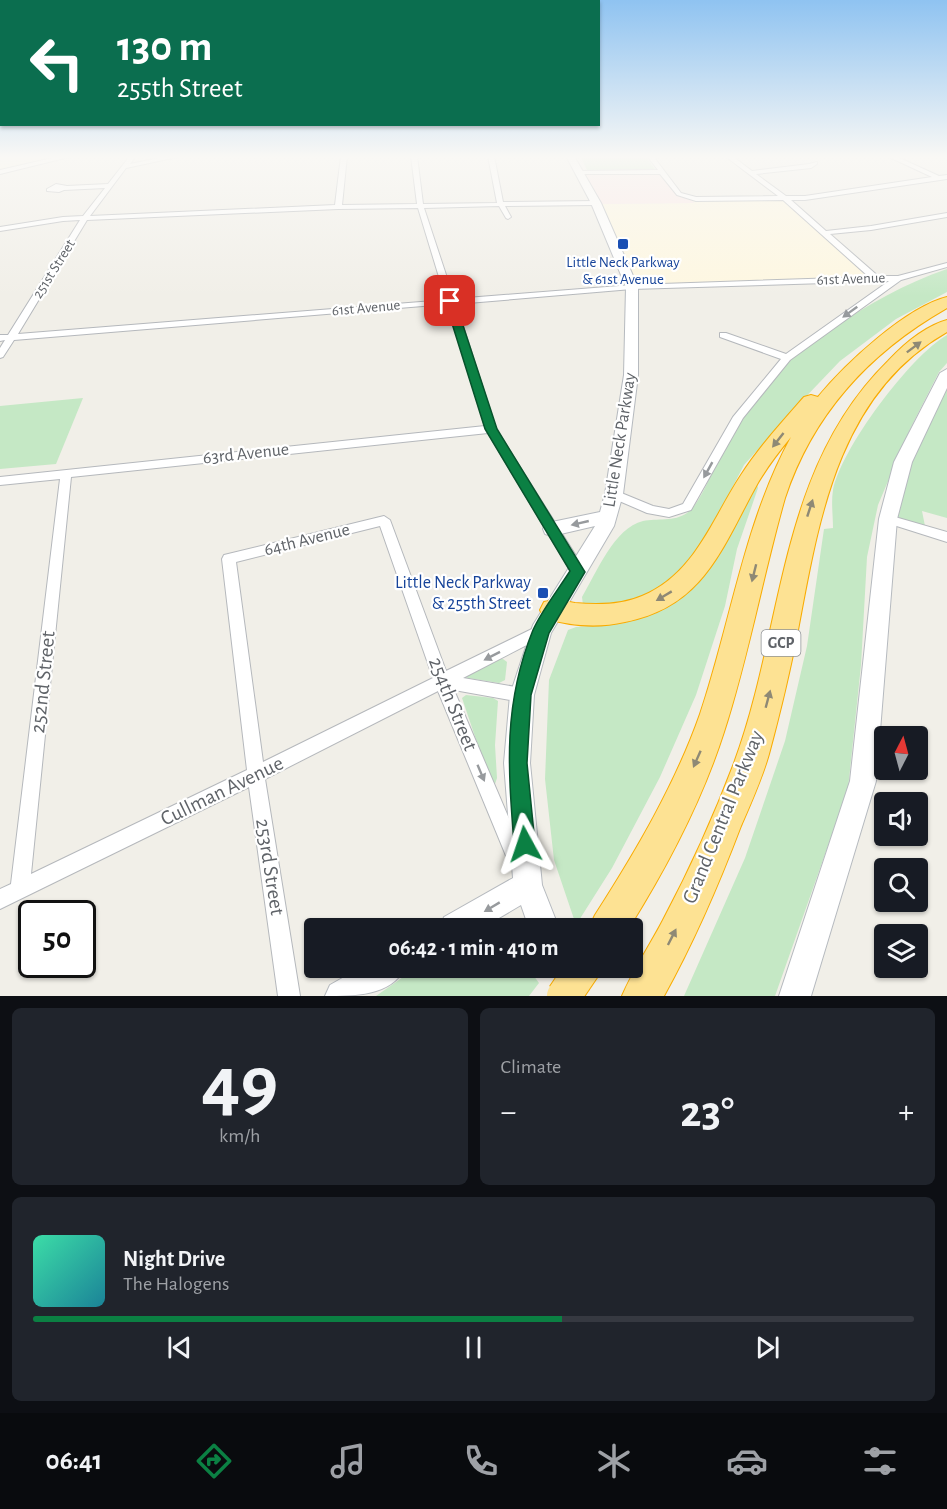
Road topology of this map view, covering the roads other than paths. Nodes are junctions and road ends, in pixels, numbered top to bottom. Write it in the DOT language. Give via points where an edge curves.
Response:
graph roads {
  1 [pos="97,202"];
  2 [pos="339,202"];
  3 [pos="573,202"];
  4 [pos="596,202"];
  5 [pos="790,202"];
  6 [pos="501,204"];
  7 [pos="420,205"];
  8 [pos="338,207"];
  9 [pos="947,215"];
  10 [pos="508,217"];
  11 [pos="84,219"];
  12 [pos="0,229"];
  13 [pos="824,233"];
  14 [pos="947,265"];
  15 [pos="875,278"];
  16 [pos="898,278"];
  17 [pos="632,287"];
  18 [pos="450,301"];
  19 [pos="947,302"];
  20 [pos="947,325"];
  21 [pos="723,335"];
  22 [pos="0,338"];
  23 [pos="11,338"];
  24 [pos="0,355"];
  25 [pos="865,356"];
  26 [pos="787,358"];
  27 [pos="947,373"];
  28 [pos="491,429"];
  29 [pos="66,474"];
  30 [pos="0,481"];
  31 [pos="614,494"];
  32 [pos="608,517"];
  33 [pos="888,519"];
  34 [pos="384,520"];
  35 [pos="552,529"];
  36 [pos="947,537"];
  37 [pos="229,560"];
  38 [pos="578,572"];
  39 [pos="547,621"];
  40 [pos="442,681"];
  41 [pos="522,695"];
  42 [pos="256,775"];
  43 [pos="528,885"];
  44 [pos="20,889"];
  45 [pos="0,899"];
  46 [pos="472,918"];
  47 [pos="540,918"];
  48 [pos="614,918"];
  49 [pos="372,978"];
  50 [pos="563,978"];
  51 [pos="576,978"];
  52 [pos="644,993"];
  53 [pos="289,996"];
  54 [pos="341,996"];
  55 [pos="564,996"];
  56 [pos="569,996"];
  57 [pos="795,996"];
  1 -- 11 [label="street, 251st Street"];
  2 -- 8 [label="street"];
  3 -- 6 [label="street"];
  4 -- 17 [label="main road, Little Neck Parkway"];
  5 -- 13 [label="street"];
  6 -- 7 [label="street"];
  6 -- 10 [label="street"];
  7 -- 8 [label="street"];
  7 -- 18 [label="street"];
  8 -- 11 [label="street"];
  9 -- 13 [label="street"];
  11 -- 12 [label="street"];
  11 -- 23 [label="street, 251st Street"];
  13 -- 15 [label="street"];
  14 -- 16 [label="street, 61st Avenue"];
  15 -- 16 [label="street, 61st Avenue"];
  15 -- 17 [label="street, 61st Avenue"];
  16 -- 26 [label="street, one-way"];
  17 -- 18 [label="street, 61st Avenue"];
  17 -- 31 [label="main road, Little Neck Parkway" via="631,375"];
  18 -- 23 [label="street, 61st Avenue"];
  18 -- 28 [label="street"];
  19 -- 25 [label="highway, GCP" via="894,332"];
  52 -- 20 [label="highway, Grand Central Parkway / GCP, one-way" via="706,870 751,760 777,666 806,523 820,476 837,439 881,378 908,351"];
  21 -- 26 [label="street"];
  22 -- 23 [label="street, 61st Avenue"];
  23 -- 24 [label="street, 251st Street"];
  25 -- 39 [label="highway, one-way" via="810,401 782,435 756,469 702,563 683,584 632,611"];
  25 -- 48 [label="highway, GCP, one-way" via="812,419 789,460 771,510 707,736 669,821"];
  26 -- 31 [label="street, one-way" via="738,417 687,507 660,512"];
  27 -- 33 [label="main road" via="903,462"];
  28 -- 29 [label="street, 63rd Avenue"];
  28 -- 35 [label="street"];
  29 -- 30 [label="street, 63rd Avenue"];
  29 -- 44 [label="street, 252nd Street"];
  31 -- 32 [label="main road, Little Neck Parkway"];
  32 -- 35 [label="main road, one-way"];
  32 -- 38 [label="main road, Little Neck Parkway"];
  33 -- 36 [label="street"];
  33 -- 57 [label="main road" via="863,781"];
  34 -- 37 [label="street, 64th Avenue"];
  34 -- 40 [label="street, 254th Street"];
  35 -- 38 [label="street"];
  37 -- 42 [label="street, 253rd Street"];
  38 -- 39 [label="main road, Little Neck Parkway"];
  39 -- 40 [label="street, Cullman Avenue, one-way"];
  39 -- 41 [label="main road, Little Neck Parkway"];
  40 -- 41 [label="street"];
  40 -- 42 [label="street, Cullman Avenue"];
  40 -- 43 [label="street, 254th Street, one-way"];
  41 -- 43 [label="main road, Little Neck Parkway" via="517,763"];
  42 -- 44 [label="street, Cullman Avenue"];
  42 -- 53 [label="street, 253rd Street"];
  43 -- 46 [label="main road, one-way"];
  43 -- 47 [label="main road, Little Neck Parkway"];
  44 -- 45 [label="street, Cullman Avenue"];
  49 -- 54 [label="main road"];
  50 -- 56 [label="main road"];
  51 -- 55 [label="highway, bridge"];
}
